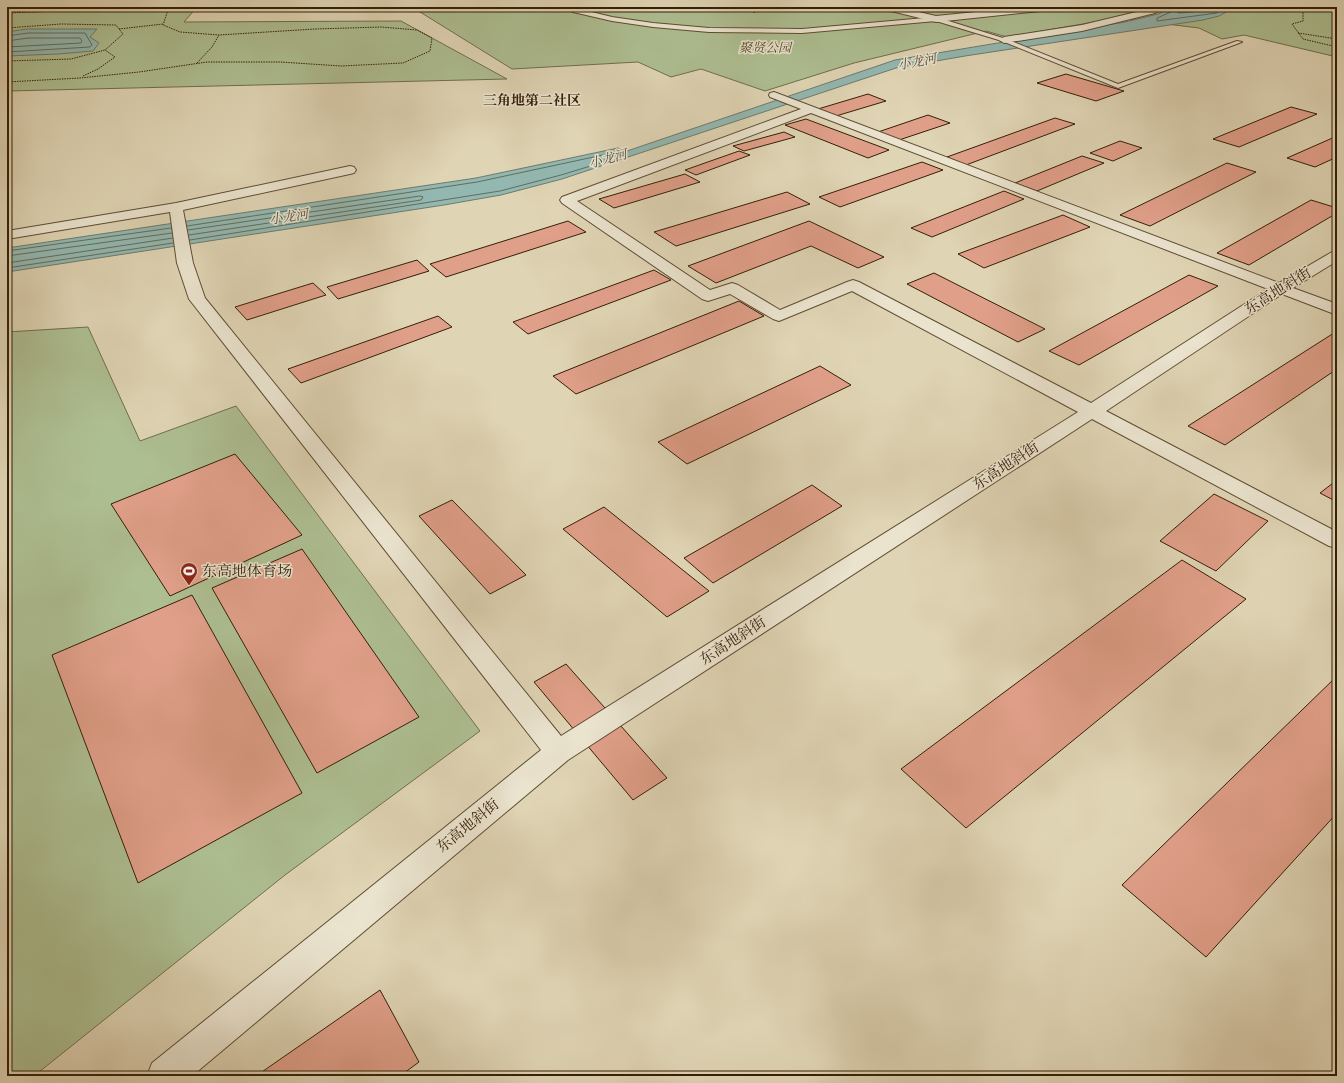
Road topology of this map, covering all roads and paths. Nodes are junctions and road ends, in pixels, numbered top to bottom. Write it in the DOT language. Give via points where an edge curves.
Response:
graph roads {
  1 [pos="11,7"];
  2 [pos="99,7"];
  3 [pos="169,7"];
  4 [pos="566,7"];
  5 [pos="757,7"];
  6 [pos="886,7"];
  7 [pos="1050,7"];
  8 [pos="1157,7"];
  9 [pos="1287,7"];
  10 [pos="7,8"];
  11 [pos="7,13"];
  12 [pos="754,16"];
  13 [pos="936,19"];
  14 [pos="163,24"];
  15 [pos="7,28"];
  16 [pos="119,29"];
  17 [pos="1298,32"];
  18 [pos="219,35"];
  19 [pos="1337,39"];
  20 [pos="1004,40"];
  21 [pos="1239,42"];
  22 [pos="1337,47"];
  23 [pos="105,50"];
  24 [pos="7,61"];
  25 [pos="197,63"];
  26 [pos="80,78"];
  27 [pos="7,82"];
  28 [pos="774,95"];
  29 [pos="808,107"];
  30 [pos="350,170"];
  31 [pos="177,210"];
  32 [pos="7,235"];
  33 [pos="1337,256"];
  34 [pos="1281,288"];
  35 [pos="1337,310"];
  36 [pos="1092,411"];
  37 [pos="1337,541"];
  38 [pos="558,752"];
  39 [pos="165,1076"];
  1 -- 10 [label="path"];
  2 -- 11 [label="path" via="85,10"];
  3 -- 14 [label="path"];
  4 -- 13 [label="lane" via="612,19 654,26 709,30 802,31"];
  5 -- 12 [label="path"];
  6 -- 13 [label="street"];
  7 -- 13 [label="street"];
  8 -- 20 [label="street" via="1152,11 1082,28"];
  9 -- 17 [label="path" via="1303,12 1303,20 1292,24"];
  13 -- 20 [label="lane"];
  14 -- 16 [label="path"];
  14 -- 18 [label="path" via="180,32"];
  15 -- 16 [label="path" via="81,24 116,25"];
  16 -- 23 [label="path" via="123,34"];
  17 -- 19 [label="path"];
  17 -- 22 [label="path" via="1303,39"];
  18 -- 25 [label="path"];
  18 -- 25 [label="path" via="381,27 417,30 432,38 430,51 403,63 341,66 280,62"];
  20 -- 21 [label="lane" via="1118,86"];
  23 -- 24 [label="path" via="71,58"];
  23 -- 26 [label="path" via="115,57"];
  25 -- 26 [label="path"];
  26 -- 27 [label="path"];
  28 -- 29 [label="street"];
  29 -- 34 [label="street"];
  29 -- 36 [label="street" via="567,200 708,296 732,288 779,316 852,285"];
  30 -- 31 [label="street"];
  31 -- 32 [label="street"];
  31 -- 38 [label="street" via="185,263 197,299"];
  33 -- 34 [label="street, 东高地斜街"];
  34 -- 35 [label="street"];
  34 -- 36 [label="street, 东高地斜街"];
  36 -- 37 [label="street"];
  36 -- 38 [label="street, 东高地斜街"];
  38 -- 39 [label="street, 东高地斜街"];
}
